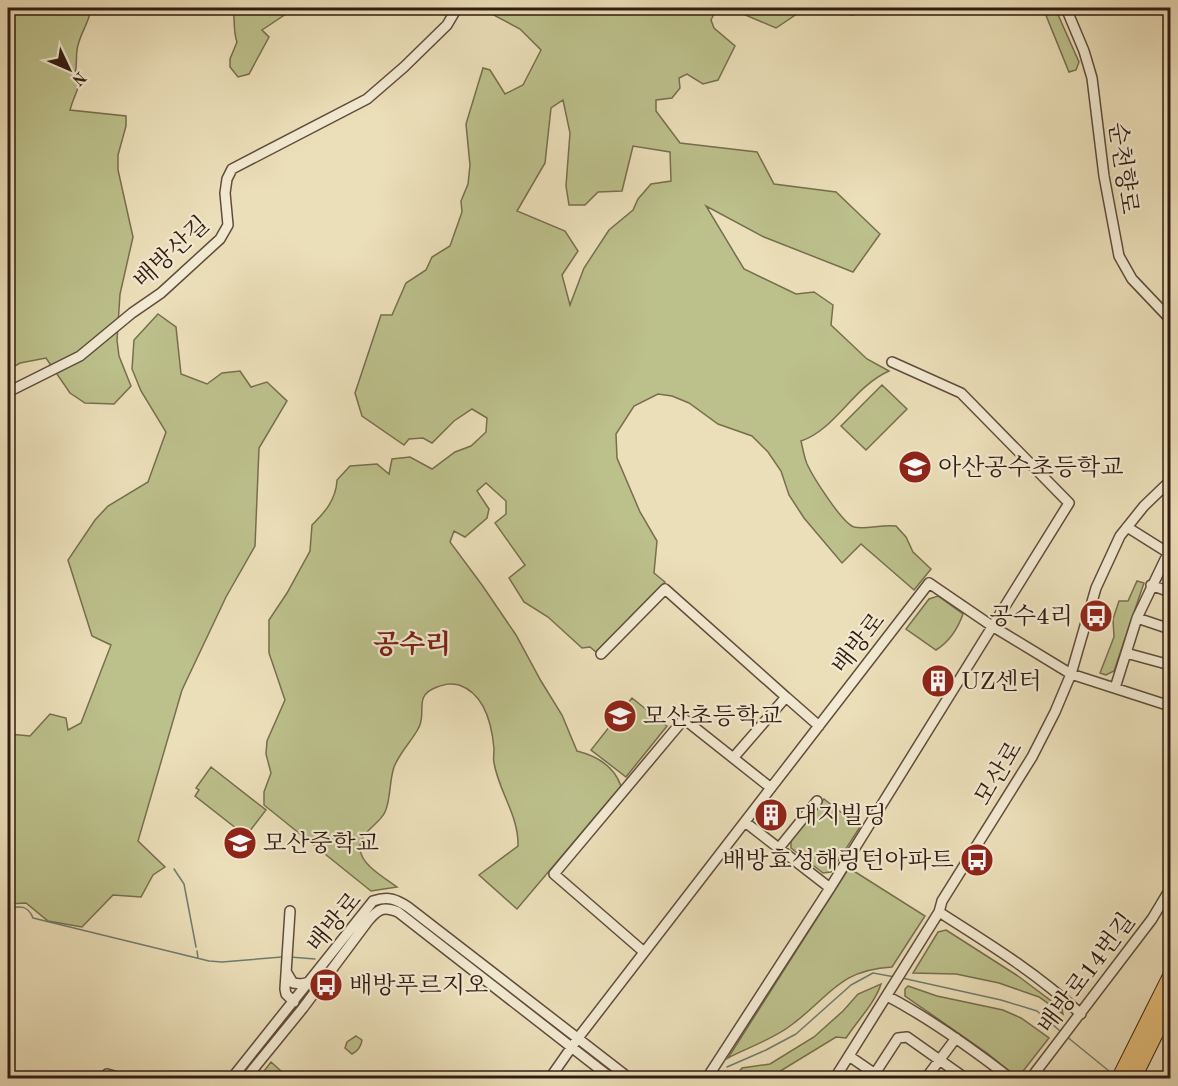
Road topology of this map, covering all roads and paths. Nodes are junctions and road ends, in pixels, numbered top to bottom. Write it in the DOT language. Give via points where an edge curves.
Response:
graph roads {
  1 [pos="457,8"];
  2 [pos="1066,8"];
  3 [pos="1170,320"];
  4 [pos="892,362"];
  5 [pos="8,392"];
  6 [pos="1170,481"];
  7 [pos="1127,527"];
  8 [pos="1170,552"];
  9 [pos="1151,585"];
  10 [pos="1170,592"];
  11 [pos="1137,618"];
  12 [pos="992,626"];
  13 [pos="1170,629"];
  14 [pos="1126,653"];
  15 [pos="601,654"];
  16 [pos="1170,665"];
  17 [pos="1071,674"];
  18 [pos="1115,688"];
  19 [pos="786,697"];
  20 [pos="1170,706"];
  21 [pos="819,726"];
  22 [pos="734,757"];
  23 [pos="771,788"];
  24 [pos="817,801"];
  25 [pos="745,822"];
  26 [pos="779,848"];
  27 [pos="830,888"];
  28 [pos="1170,889"];
  29 [pos="290,911"];
  30 [pos="939,912"];
  31 [pos="644,952"];
  32 [pos="287,968"];
  33 [pos="1170,976"];
  34 [pos="310,982"];
  35 [pos="888,993"];
  36 [pos="294,1002"];
  37 [pos="1170,1005"];
  38 [pos="1081,1014"];
  39 [pos="578,1038"];
  40 [pos="956,1038"];
  41 [pos="571,1048"];
  42 [pos="849,1056"];
  43 [pos="940,1060"];
  44 [pos="241,1066"];
  45 [pos="107,1074"];
  46 [pos="251,1077"];
  47 [pos="876,1077"];
  48 [pos="120,1078"];
  49 [pos="232,1078"];
  50 [pos="550,1078"];
  51 [pos="611,1078"];
  52 [pos="629,1078"];
  53 [pos="707,1078"];
  54 [pos="835,1078"];
  55 [pos="926,1078"];
  56 [pos="965,1078"];
  57 [pos="1010,1078"];
  58 [pos="1031,1078"];
  59 [pos="1119,1078"];
  60 [pos="1134,1078"];
  1 -- 5 [label="street, 배방산길" via="447,25 368,99 232,169 225,193 228,225 220,239 161,293 80,356"];
  2 -- 3 [label="street, 순천향로" via="1092,78 1119,256 1132,279"];
  4 -- 12 [label="street" via="961,393 1069,504"];
  6 -- 7 [label="street, 모산로"];
  7 -- 8 [label="street"];
  7 -- 17 [label="street, 모산로" via="1096,588"];
  8 -- 9 [label="street"];
  9 -- 10 [label="street"];
  9 -- 11 [label="street"];
  11 -- 13 [label="street"];
  11 -- 14 [label="street"];
  12 -- 17 [label="street"];
  12 -- 21 [label="street, 배방로" via="929,583"];
  12 -- 27 [label="street"];
  14 -- 16 [label="street"];
  14 -- 18 [label="street"];
  15 -- 19 [label="street" via="665,589"];
  17 -- 18 [label="street"];
  17 -- 30 [label="street, 모산로" via="1036,750 942,901"];
  18 -- 20 [label="street"];
  19 -- 21 [label="street"];
  19 -- 22 [label="street"];
  21 -- 23 [label="street, 배방로"];
  22 -- 23 [label="street"];
  22 -- 31 [label="street" via="684,719 554,874"];
  23 -- 25 [label="street, 배방로"];
  24 -- 26 [label="street"];
  25 -- 26 [label="street"];
  25 -- 31 [label="street, 배방로"];
  26 -- 27 [label="street"];
  27 -- 53 [label="street"];
  28 -- 38 [label="street, 배방로14번길"];
  29 -- 32 [label="street"];
  30 -- 35 [label="street, 모산로"];
  30 -- 38 [label="street" via="1041,979"];
  31 -- 39 [label="street, 배방로"];
  32 -- 34 [label="street" via="293,983"];
  32 -- 36 [label="street" via="286,994"];
  33 -- 59 [label="highway"];
  34 -- 36 [label="street, 배방로"];
  34 -- 39 [label="street, 배방로" via="373,901 384,897 396,899"];
  35 -- 40 [label="street"];
  35 -- 42 [label="street, 모산로"];
  36 -- 44 [label="street, 배방로"];
  37 -- 60 [label="highway"];
  38 -- 58 [label="street, 배방로14번길"];
  39 -- 41 [label="street, 배방로"];
  39 -- 52 [label="street, 배방로"];
  40 -- 43 [label="street"];
  40 -- 57 [label="street"];
  41 -- 46 [label="street, 배방로" via="399,912 387,907 377,910 368,921"];
  41 -- 50 [label="street, 배방로"];
  41 -- 51 [label="street, 배방로"];
  42 -- 47 [label="street"];
  42 -- 54 [label="street, 모산로"];
  43 -- 47 [label="street" via="900,1036"];
  43 -- 55 [label="street"];
  43 -- 56 [label="street"];
  44 -- 46 [label="street"];
  44 -- 49 [label="street, 배방로"];
  45 -- 48 [label="street"];
}
